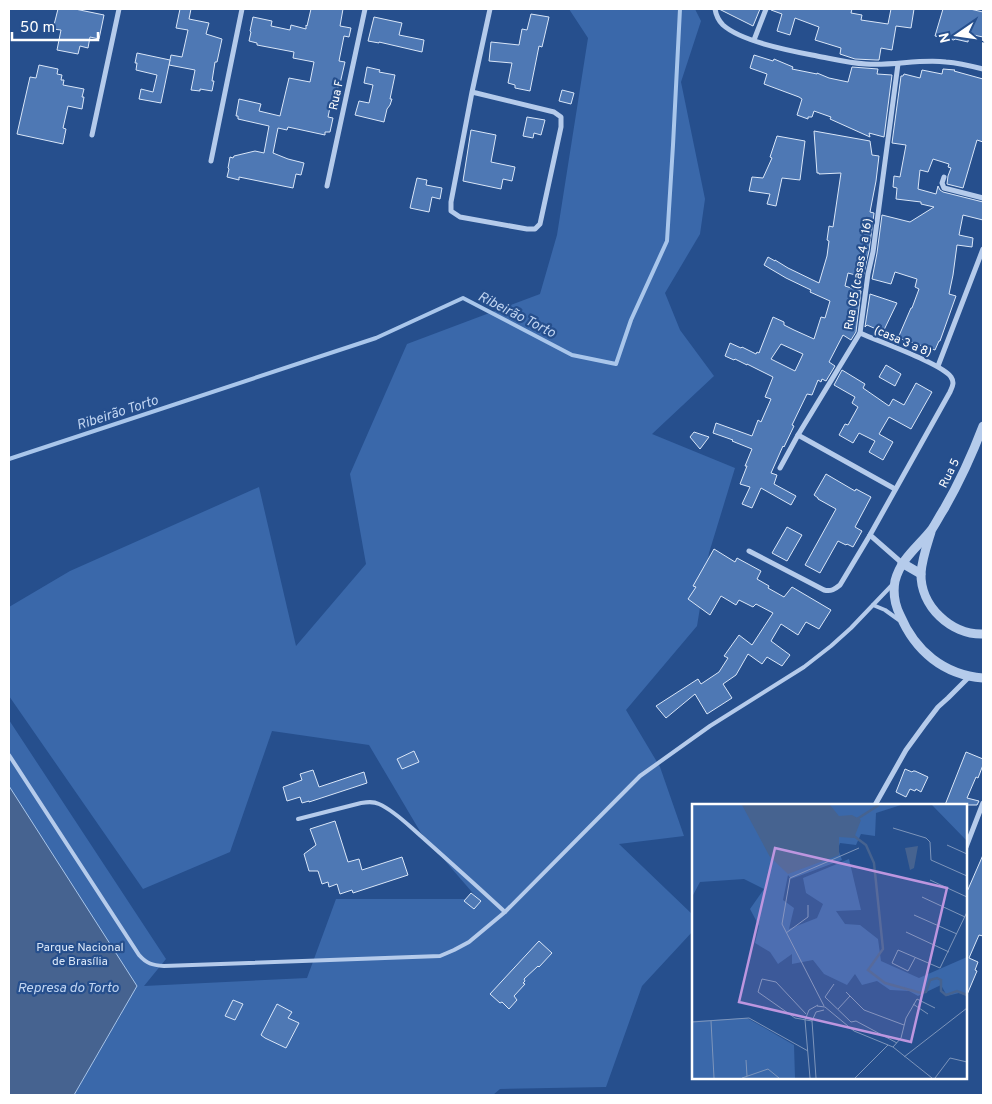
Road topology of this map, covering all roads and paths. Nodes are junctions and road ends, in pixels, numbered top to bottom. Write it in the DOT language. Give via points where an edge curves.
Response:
graph roads {
  1 [pos="119,9"];
  2 [pos="242,9"];
  3 [pos="365,9"];
  4 [pos="490,9"];
  5 [pos="715,9"];
  6 [pos="766,9"];
  7 [pos="754,40"];
  8 [pos="898,64"];
  9 [pos="983,69"];
  10 [pos="472,92"];
  11 [pos="92,135"];
  12 [pos="211,161"];
  13 [pos="944,177"];
  14 [pos="327,186"];
  15 [pos="983,198"];
  16 [pos="983,249"];
  17 [pos="981,262"];
  18 [pos="860,333"];
  19 [pos="938,366"];
  20 [pos="983,426"];
  21 [pos="798,435"];
  22 [pos="780,468"];
  23 [pos="895,489"];
  24 [pos="932,528"];
  25 [pos="870,535"];
  26 [pos="749,551"];
  27 [pos="902,563"];
  28 [pos="921,574"];
  29 [pos="895,583"];
  30 [pos="873,605"];
  31 [pos="903,624"];
  32 [pos="983,634"];
  33 [pos="970,676"];
  34 [pos="983,678"];
  35 [pos="9,755"];
  36 [pos="983,803"];
  37 [pos="876,804"];
  38 [pos="298,819"];
  39 [pos="967,844"];
  40 [pos="505,912"];
  1 -- 11 [label="street"];
  2 -- 12 [label="street"];
  3 -- 14 [label="street, Rua F"];
  4 -- 10 [label="street"];
  5 -- 7 [label="street" via="723,25"];
  6 -- 7 [label="street"];
  7 -- 8 [label="street" via="850,63"];
  8 -- 9 [label="street" via="945,61"];
  8 -- 18 [label="street, Rua 05 (casas 4 a 16)"];
  10 -- 10 [label="street" via="450,202 451,211 460,217 535,229 540,224 561,118 554,112"];
  13 -- 15 [label="street" via="944,188"];
  16 -- 17 [label="street"];
  17 -- 19 [label="street"];
  18 -- 19 [label="street, (casa 3 a 8)"];
  18 -- 21 [label="street, Rua 05 (casas 4 a 16)"];
  19 -- 23 [label="street" via="952,378 953,386"];
  20 -- 24 [label="street, Rua 5" via="954,492"];
  21 -- 22 [label="street, Rua 05 (casas 4 a 16)"];
  21 -- 23 [label="street"];
  23 -- 25 [label="street"];
  24 -- 27 [label="street"];
  24 -- 28 [label="street"];
  25 -- 26 [label="street" via="840,585 832,590 824,590"];
  25 -- 27 [label="street"];
  27 -- 28 [label="street"];
  27 -- 29 [label="street"];
  28 -- 32 [label="street" via="933,610 945,622 966,633"];
  29 -- 30 [label="lane"];
  29 -- 31 [label="street" via="894,595"];
  30 -- 31 [label="lane"];
  30 -- 40 [label="lane" via="804,668 710,726 640,776"];
  31 -- 33 [label="street" via="921,650 938,664"];
  33 -- 34 [label="street"];
  33 -- 37 [label="street" via="925,724"];
  35 -- 40 [label="lane" via="139,954 153,965 440,956 468,942"];
  36 -- 39 [label="street"];
  38 -- 40 [label="lane" via="361,803 377,803 406,823"];
}
